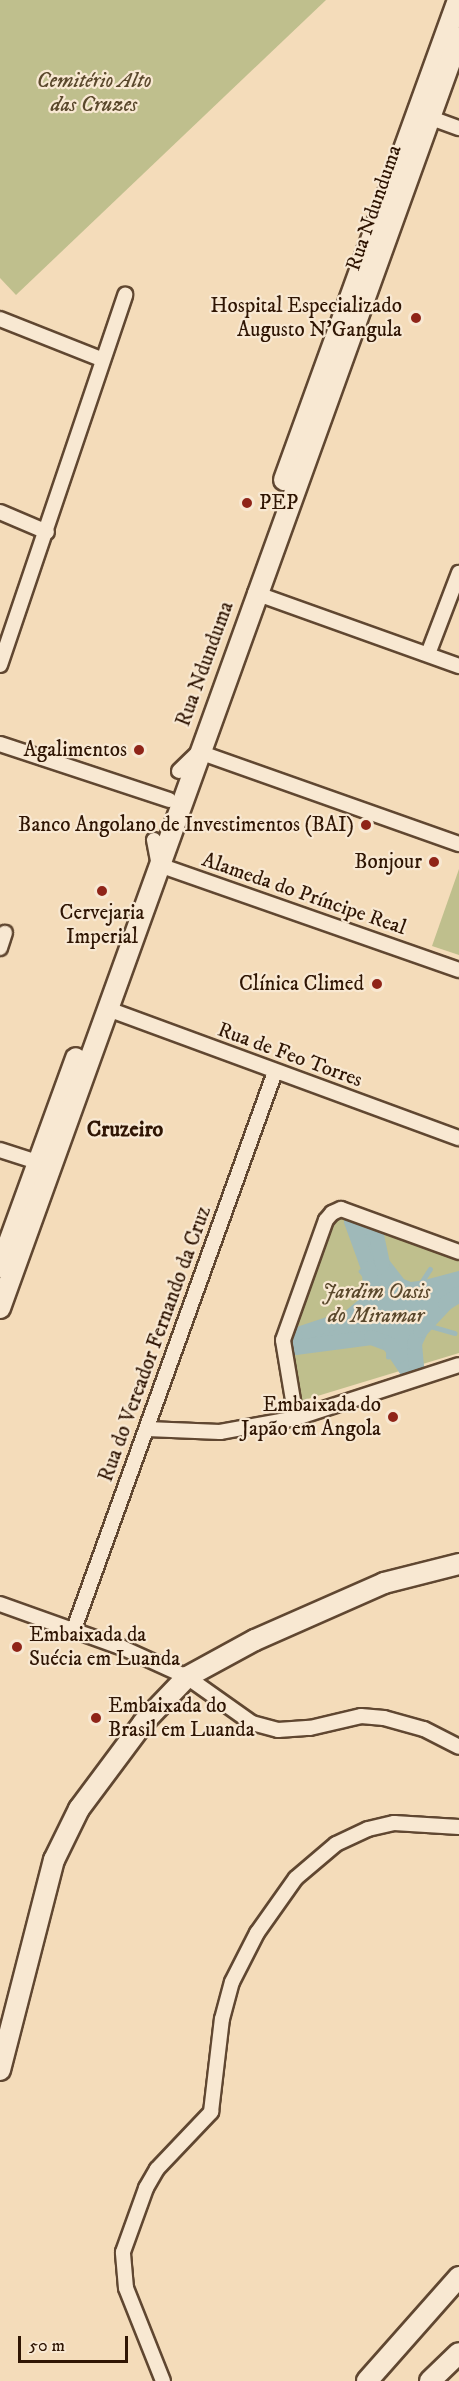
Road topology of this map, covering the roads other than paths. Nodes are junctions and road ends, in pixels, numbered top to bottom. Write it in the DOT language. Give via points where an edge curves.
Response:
graph roads {
  1 [pos="458,0"];
  2 [pos="459,37"];
  3 [pos="431,118"];
  4 [pos="459,128"];
  5 [pos="125,295"];
  6 [pos="0,319"];
  7 [pos="101,359"];
  8 [pos="0,512"];
  9 [pos="47,532"];
  10 [pos="459,573"];
  11 [pos="255,593"];
  12 [pos="428,654"];
  13 [pos="0,664"];
  14 [pos="459,666"];
  15 [pos="0,744"];
  16 [pos="199,752"];
  17 [pos="179,771"];
  18 [pos="169,800"];
  19 [pos="154,840"];
  20 [pos="459,844"];
  21 [pos="159,865"];
  22 [pos="5,933"];
  23 [pos="0,948"];
  24 [pos="459,970"];
  25 [pos="108,1009"];
  26 [pos="275,1072"];
  27 [pos="459,1138"];
  28 [pos="0,1150"];
  29 [pos="37,1162"];
  30 [pos="459,1252"];
  31 [pos="0,1267"];
  32 [pos="0,1308"];
  33 [pos="459,1365"];
  34 [pos="296,1418"];
  35 [pos="147,1429"];
  36 [pos="459,1564"];
  37 [pos="0,1604"];
  38 [pos="74,1629"];
  39 [pos="187,1677"];
  40 [pos="459,1747"];
  41 [pos="459,1827"];
  42 [pos="0,2070"];
  43 [pos="459,2277"];
  44 [pos="459,2354"];
  45 [pos="163,2381"];
  46 [pos="367,2381"];
  47 [pos="430,2381"];
  1 -- 17 [label="main road, Rua Ndunduma"];
  2 -- 3 [label="main road, Rua Ndunduma"];
  3 -- 4 [label="street"];
  3 -- 11 [label="main road, Rua Ndunduma" via="360,320"];
  5 -- 7 [label="street"];
  6 -- 7 [label="street"];
  7 -- 9 [label="street"];
  8 -- 9 [label="street"];
  9 -- 13 [label="street"];
  10 -- 12 [label="street"];
  11 -- 12 [label="street"];
  11 -- 16 [label="main road, Rua Ndunduma"];
  12 -- 14 [label="street"];
  15 -- 18 [label="street"];
  16 -- 17 [label="street"];
  16 -- 20 [label="street"];
  16 -- 21 [label="main road, Rua Ndunduma"];
  17 -- 18 [label="main road, Rua Ndunduma"];
  18 -- 19 [label="main road, Rua Ndunduma"];
  19 -- 21 [label="street"];
  19 -- 29 [label="main road, Rua Ndunduma"];
  21 -- 24 [label="street, Alameda do Príncipe Real"];
  21 -- 25 [label="main road, Rua Ndunduma"];
  22 -- 23 [label="street"];
  25 -- 26 [label="street, Rua de Feo Torres"];
  25 -- 32 [label="main road, Rua Ndunduma"];
  26 -- 27 [label="street, Rua de Feo Torres"];
  26 -- 35 [label="street, Rua do Vereador Fernando da Cruz"];
  28 -- 29 [label="street"];
  29 -- 31 [label="main road, Rua Ndunduma"];
  30 -- 34 [label="street" via="341,1209 332,1213 326,1220 283,1340"];
  33 -- 34 [label="street"];
  34 -- 35 [label="street" via="220,1432"];
  35 -- 38 [label="street, Rua do Vereador Fernando da Cruz"];
  36 -- 39 [label="main road" via="384,1583 305,1615"];
  37 -- 38 [label="street"];
  38 -- 39 [label="street"];
  39 -- 40 [label="street" via="252,1723 278,1730 373,1717 424,1729"];
  39 -- 42 [label="main road" via="107,1768 66,1835 47,1883"];
  41 -- 45 [label="street" via="394,1823 368,1829 336,1844 296,1878 257,1933 232,1982 222,2019 211,2112 157,2169 123,2252 126,2288"];
  43 -- 46 [label="main road"];
  44 -- 47 [label="main road"];
}
